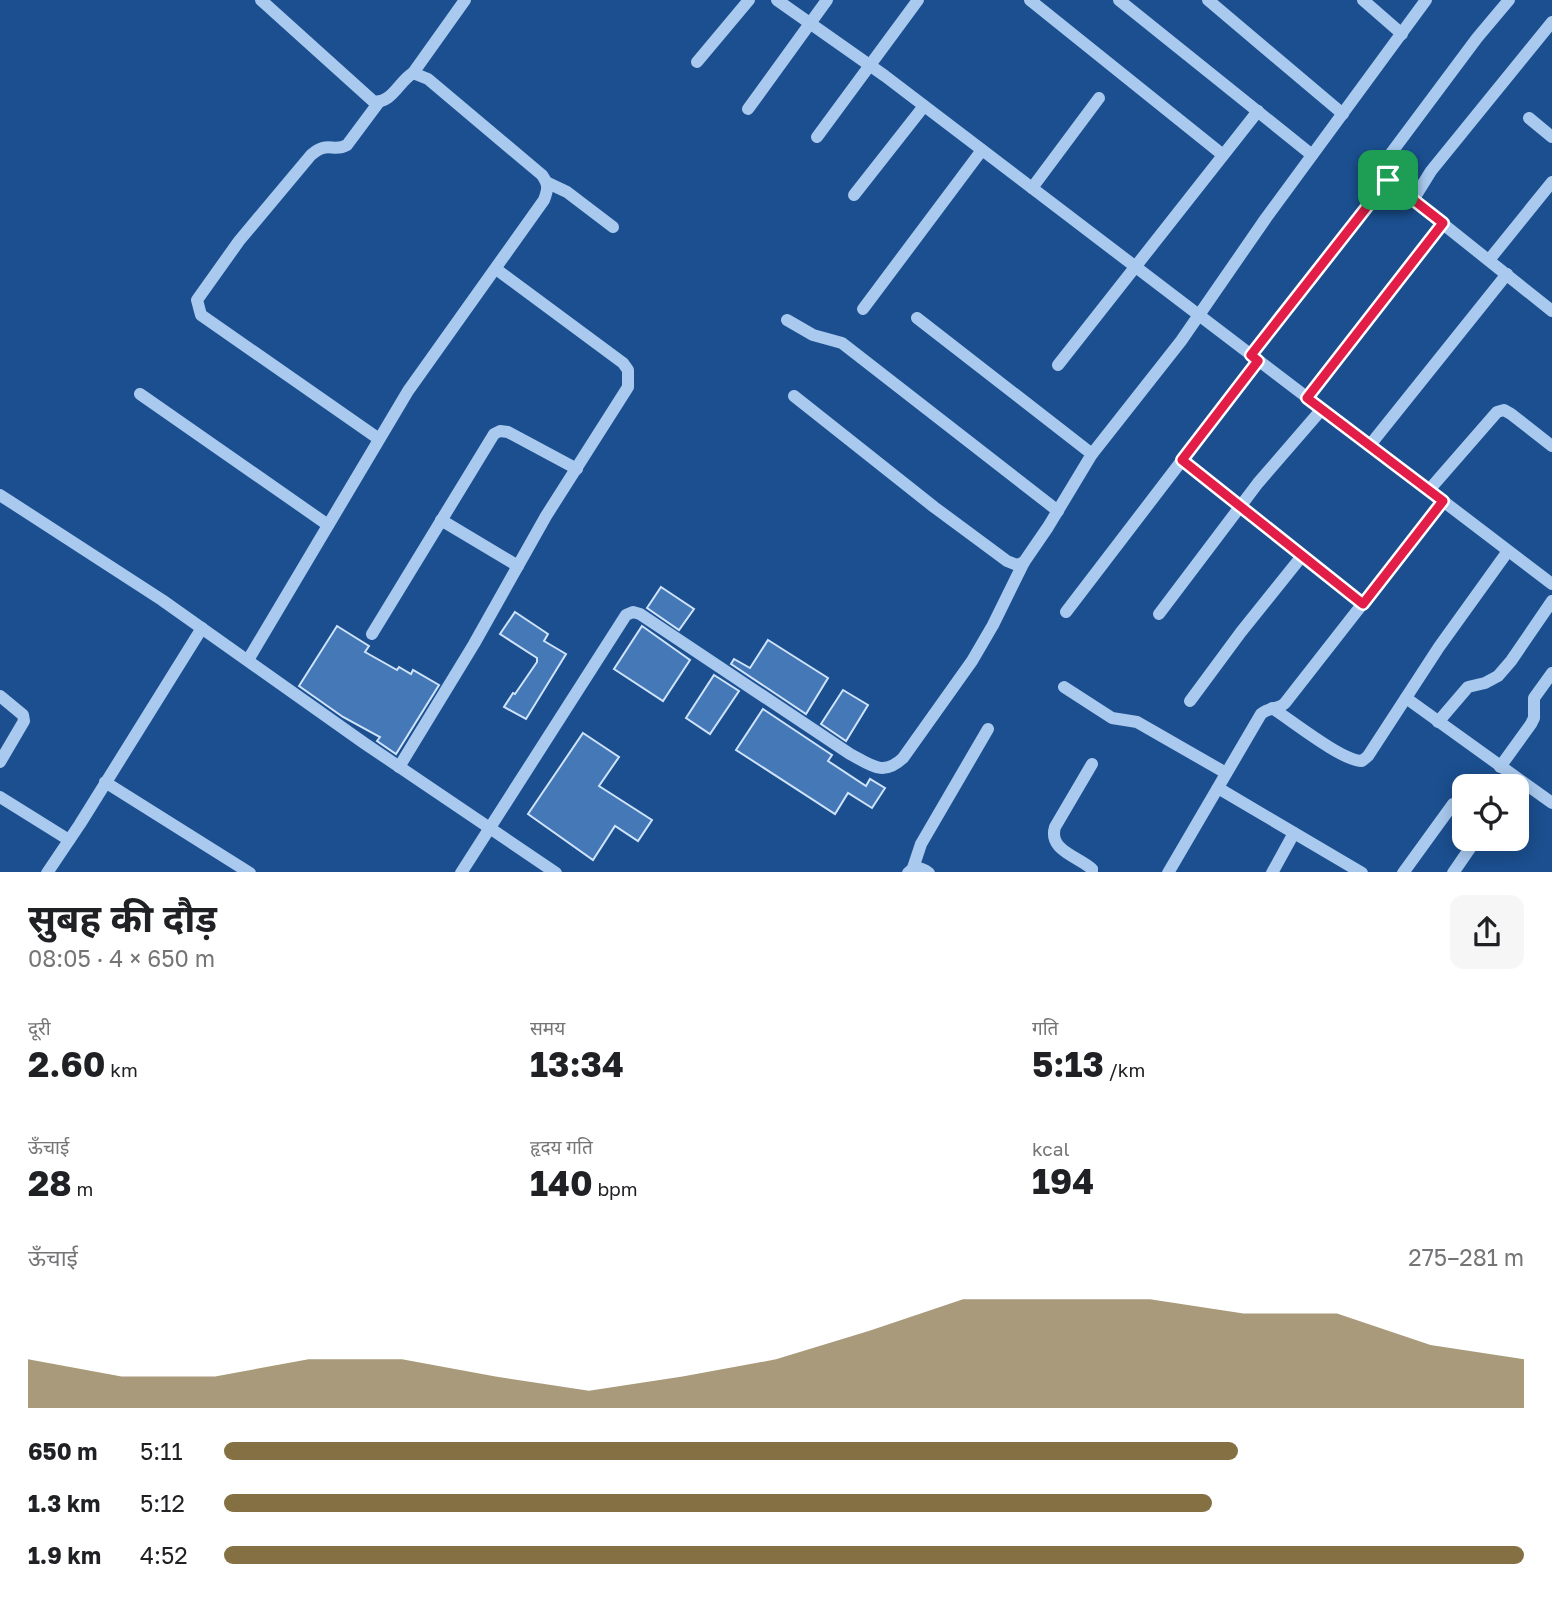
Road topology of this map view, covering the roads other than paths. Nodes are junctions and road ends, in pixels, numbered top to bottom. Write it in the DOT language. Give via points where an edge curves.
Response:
graph roads {
  1 [pos="261,0"];
  2 [pos="464,0"];
  3 [pos="749,0"];
  4 [pos="777,0"];
  5 [pos="827,0"];
  6 [pos="918,0"];
  7 [pos="1030,0"];
  8 [pos="1119,0"];
  9 [pos="1208,0"];
  10 [pos="1363,0"];
  11 [pos="1426,0"];
  12 [pos="1509,0"];
  13 [pos="1552,22"];
  14 [pos="810,23"];
  15 [pos="1402,34"];
  16 [pos="697,62"];
  17 [pos="870,65"];
  18 [pos="413,73"];
  19 [pos="1099,98"];
  20 [pos="379,102"];
  21 [pos="924,106"];
  22 [pos="748,109"];
  23 [pos="1258,111"];
  24 [pos="1343,114"];
  25 [pos="1529,118"];
  26 [pos="1552,136"];
  27 [pos="817,137"];
  28 [pos="982,149"];
  29 [pos="1223,155"];
  30 [pos="1312,155"];
  31 [pos="1388,180"];
  32 [pos="1552,182"];
  33 [pos="548,183"];
  34 [pos="1032,188"];
  35 [pos="854,195"];
  36 [pos="1413,200"];
  37 [pos="1443,223"];
  38 [pos="613,227"];
  39 [pos="1489,260"];
  40 [pos="1136,268"];
  41 [pos="496,269"];
  42 [pos="1507,274"];
  43 [pos="863,309"];
  44 [pos="1552,311"];
  45 [pos="1199,316"];
  46 [pos="917,318"];
  47 [pos="787,320"];
  48 [pos="1255,358"];
  49 [pos="1059,365"];
  50 [pos="140,394"];
  51 [pos="794,396"];
  52 [pos="1307,398"];
  53 [pos="1322,409"];
  54 [pos="379,439"];
  55 [pos="1550,439"];
  56 [pos="1370,445"];
  57 [pos="1092,454"];
  58 [pos="1182,460"];
  59 [pos="576,469"];
  60 [pos="1429,490"];
  61 [pos="0,495"];
  62 [pos="1443,501"];
  63 [pos="1240,507"];
  64 [pos="1058,511"];
  65 [pos="441,520"];
  66 [pos="328,525"];
  67 [pos="1508,551"];
  68 [pos="1302,556"];
  69 [pos="1024,562"];
  70 [pos="518,566"];
  71 [pos="1552,583"];
  72 [pos="1552,601"];
  73 [pos="1363,604"];
  74 [pos="1066,612"];
  75 [pos="1159,614"];
  76 [pos="202,628"];
  77 [pos="372,634"];
  78 [pos="248,660"];
  79 [pos="1552,673"];
  80 [pos="1064,687"];
  81 [pos="0,696"];
  82 [pos="1406,698"];
  83 [pos="1190,701"];
  84 [pos="1272,708"];
  85 [pos="1438,722"];
  86 [pos="988,729"];
  87 [pos="0,762"];
  88 [pos="1092,764"];
  89 [pos="399,767"];
  90 [pos="1500,767"];
  91 [pos="1226,773"];
  92 [pos="1507,774"];
  93 [pos="105,782"];
  94 [pos="1218,788"];
  95 [pos="1529,790"];
  96 [pos="0,797"];
  97 [pos="1552,803"];
  98 [pos="1452,805"];
  99 [pos="489,828"];
  100 [pos="1294,832"];
  101 [pos="69,840"];
  102 [pos="1468,851"];
  103 [pos="911,870"];
  104 [pos="48,872"];
  105 [pos="248,872"];
  106 [pos="462,872"];
  107 [pos="555,872"];
  108 [pos="927,872"];
  109 [pos="1092,872"];
  110 [pos="1169,872"];
  111 [pos="1273,872"];
  112 [pos="1360,872"];
  113 [pos="1404,872"];
  114 [pos="1454,872"];
  1 -- 20 [label="street" via="364,94"];
  2 -- 18 [label="street"];
  3 -- 16 [label="street"];
  4 -- 14 [label="street"];
  5 -- 14 [label="street"];
  6 -- 17 [label="street"];
  7 -- 29 [label="street"];
  8 -- 23 [label="street"];
  9 -- 24 [label="street"];
  10 -- 15 [label="street"];
  11 -- 15 [label="street"];
  12 -- 31 [label="street" via="1383,161 1380,168"];
  13 -- 36 [label="street" via="1431,171"];
  14 -- 17 [label="street"];
  14 -- 22 [label="street"];
  15 -- 24 [label="street"];
  17 -- 21 [label="street"];
  17 -- 27 [label="street"];
  18 -- 20 [label="street"];
  18 -- 33 [label="street" via="428,79"];
  19 -- 34 [label="street"];
  20 -- 54 [label="street" via="347,145 326,146 311,155 197,300 201,315"];
  21 -- 28 [label="street"];
  21 -- 35 [label="street"];
  23 -- 29 [label="street"];
  23 -- 30 [label="street"];
  24 -- 30 [label="street"];
  25 -- 26 [label="street"];
  28 -- 34 [label="street"];
  28 -- 43 [label="street"];
  29 -- 40 [label="street"];
  30 -- 45 [label="street"];
  31 -- 36 [label="street"];
  31 -- 48 [label="street"];
  32 -- 39 [label="street"];
  33 -- 38 [label="street"];
  33 -- 41 [label="street" via="544,200"];
  34 -- 40 [label="street"];
  36 -- 37 [label="street"];
  37 -- 39 [label="street"];
  37 -- 52 [label="street"];
  39 -- 42 [label="street"];
  40 -- 45 [label="street"];
  40 -- 49 [label="street"];
  41 -- 54 [label="street"];
  41 -- 59 [label="street" via="628,370 628,387"];
  42 -- 44 [label="street"];
  42 -- 56 [label="street"];
  45 -- 48 [label="street"];
  45 -- 57 [label="street"];
  46 -- 57 [label="street"];
  47 -- 64 [label="street" via="813,335 842,343"];
  48 -- 52 [label="street"];
  48 -- 58 [label="street"];
  50 -- 66 [label="street"];
  51 -- 69 [label="street" via="1007,561"];
  52 -- 53 [label="street"];
  53 -- 56 [label="street"];
  53 -- 63 [label="street"];
  54 -- 66 [label="street"];
  55 -- 60 [label="street" via="1504,410 1497,412"];
  56 -- 60 [label="street"];
  57 -- 64 [label="street"];
  58 -- 63 [label="street"];
  58 -- 74 [label="street"];
  59 -- 65 [label="street" via="500,431 486,445"];
  59 -- 70 [label="street"];
  60 -- 62 [label="street"];
  61 -- 76 [label="street"];
  62 -- 67 [label="street"];
  62 -- 73 [label="street"];
  63 -- 68 [label="street"];
  63 -- 75 [label="street"];
  64 -- 69 [label="street"];
  65 -- 70 [label="street"];
  65 -- 77 [label="street"];
  66 -- 78 [label="street"];
  67 -- 71 [label="street"];
  67 -- 82 [label="street"];
  68 -- 73 [label="street"];
  68 -- 83 [label="street"];
  69 -- 99 [label="street" via="972,661 903,758 886,769 850,754 640,614 626,615"];
  70 -- 89 [label="street"];
  72 -- 85 [label="street" via="1499,676 1468,687"];
  73 -- 84 [label="street" via="1285,703"];
  76 -- 78 [label="street"];
  76 -- 93 [label="street"];
  78 -- 89 [label="street"];
  79 -- 90 [label="street" via="1534,698 1531,724"];
  80 -- 91 [label="street" via="1112,718 1137,722"];
  81 -- 87 [label="street" via="24,721"];
  82 -- 84 [label="street" via="1362,761 1335,750"];
  82 -- 85 [label="street"];
  84 -- 91 [label="street" via="1261,714"];
  85 -- 90 [label="street"];
  86 -- 103 [label="street" via="921,844"];
  88 -- 109 [label="street" via="1052,836"];
  89 -- 99 [label="street"];
  90 -- 92 [label="street"];
  91 -- 94 [label="street"];
  93 -- 101 [label="street"];
  93 -- 105 [label="street"];
  94 -- 100 [label="street"];
  94 -- 110 [label="street"];
  95 -- 97 [label="street"];
  96 -- 101 [label="street"];
  98 -- 113 [label="street"];
  99 -- 106 [label="street"];
  99 -- 107 [label="street"];
  100 -- 111 [label="street"];
  100 -- 112 [label="street"];
  101 -- 104 [label="street"];
  102 -- 114 [label="street"];
  103 -- 108 [label="street" via="919,867"];
}
